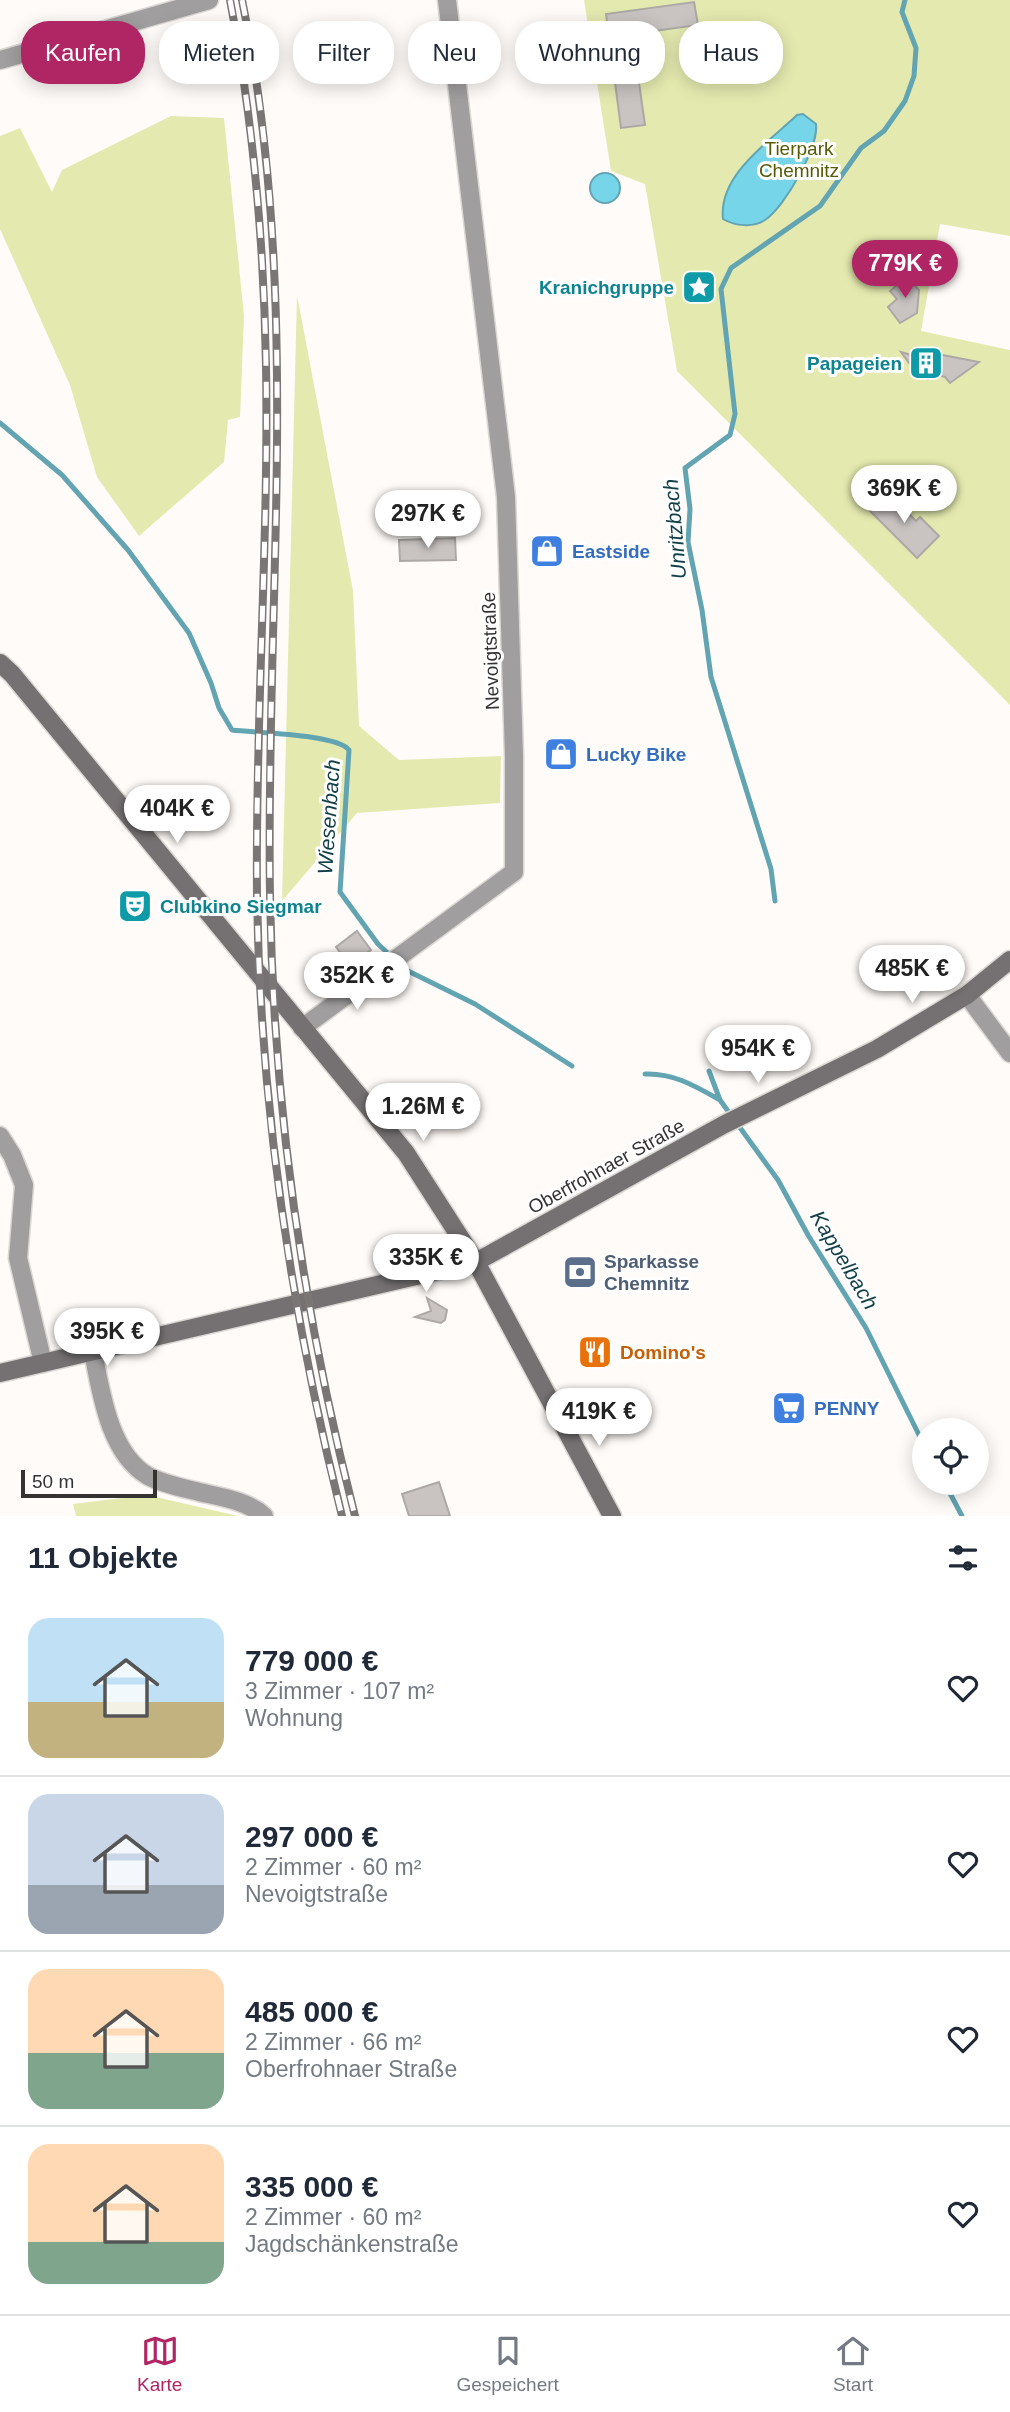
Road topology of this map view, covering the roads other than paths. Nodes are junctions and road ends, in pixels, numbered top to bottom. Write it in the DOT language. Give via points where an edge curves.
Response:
graph roads {
  1 [pos="209,0"];
  2 [pos="447,0"];
  3 [pos="0,60"];
  4 [pos="4,672"];
  5 [pos="1010,960"];
  6 [pos="967,995"];
  7 [pos="302,1028"];
  8 [pos="1010,1054"];
  9 [pos="0,1136"];
  10 [pos="476,1262"];
  11 [pos="93,1352"];
  12 [pos="43,1363"];
  13 [pos="0,1373"];
  14 [pos="264,1516"];
  15 [pos="612,1516"];
  1 -- 3 [label="street"];
  2 -- 7 [label="street, Nevoigtstraße" via="506,496 514,872"];
  4 -- 7 [label="main road"];
  5 -- 6 [label="main road, Oberfrohnaer Straße"];
  6 -- 8 [label="street"];
  6 -- 10 [label="main road, Oberfrohnaer Straße" via="877,1049 723,1125"];
  7 -- 10 [label="main road" via="406,1153"];
  9 -- 12 [label="street" via="24,1185 18,1258"];
  10 -- 11 [label="main road, Oberfrohnaer Straße"];
  10 -- 15 [label="main road"];
  11 -- 12 [label="main road, Oberfrohnaer Straße"];
  11 -- 14 [label="street" via="112,1430 146,1475 234,1501"];
  12 -- 13 [label="main road, Oberfrohnaer Straße"];
}
